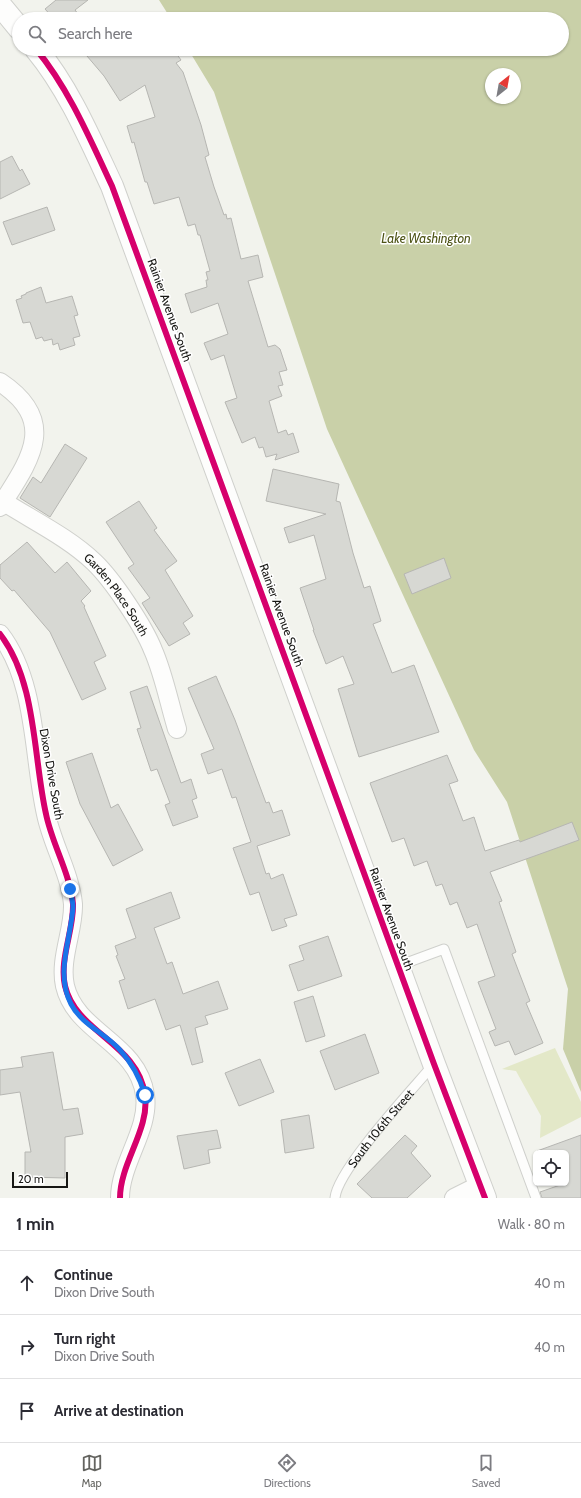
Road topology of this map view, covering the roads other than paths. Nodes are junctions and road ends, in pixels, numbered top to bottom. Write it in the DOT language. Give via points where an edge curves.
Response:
graph roads {
  1 [pos="0,5"];
  2 [pos="12,20"];
  3 [pos="41,56"];
  4 [pos="0,382"];
  5 [pos="2,504"];
  6 [pos="0,634"];
  7 [pos="177,729"];
  8 [pos="398,966"];
  9 [pos="434,1064"];
  10 [pos="482,1192"];
  11 [pos="120,1198"];
  12 [pos="334,1198"];
  13 [pos="454,1198"];
  14 [pos="536,1198"];
  1 -- 2 [label="main road"];
  3 -- 8 [label="main road, Rainier Avenue South" via="84,126 112,186"];
  4 -- 5 [label="street" via="28,408 35,426 34,444 29,458"];
  5 -- 7 [label="street, Garden Place South" via="77,548 95,563 112,583 153,651"];
  6 -- 11 [label="street, Dixon Drive South" via="15,661 30,708 46,814 70,889 73,906 64,967 65,986 71,1004 83,1020 120,1049 141,1081 145,1095 144,1116 125,1168"];
  8 -- 9 [label="main road, Rainier Avenue South"];
  8 -- 14 [label="lane" via="444,949"];
  9 -- 10 [label="main road, Rainier Avenue South"];
  9 -- 12 [label="lane, South 106th Street" via="353,1161 335,1190"];
  10 -- 13 [label="street"];
}
